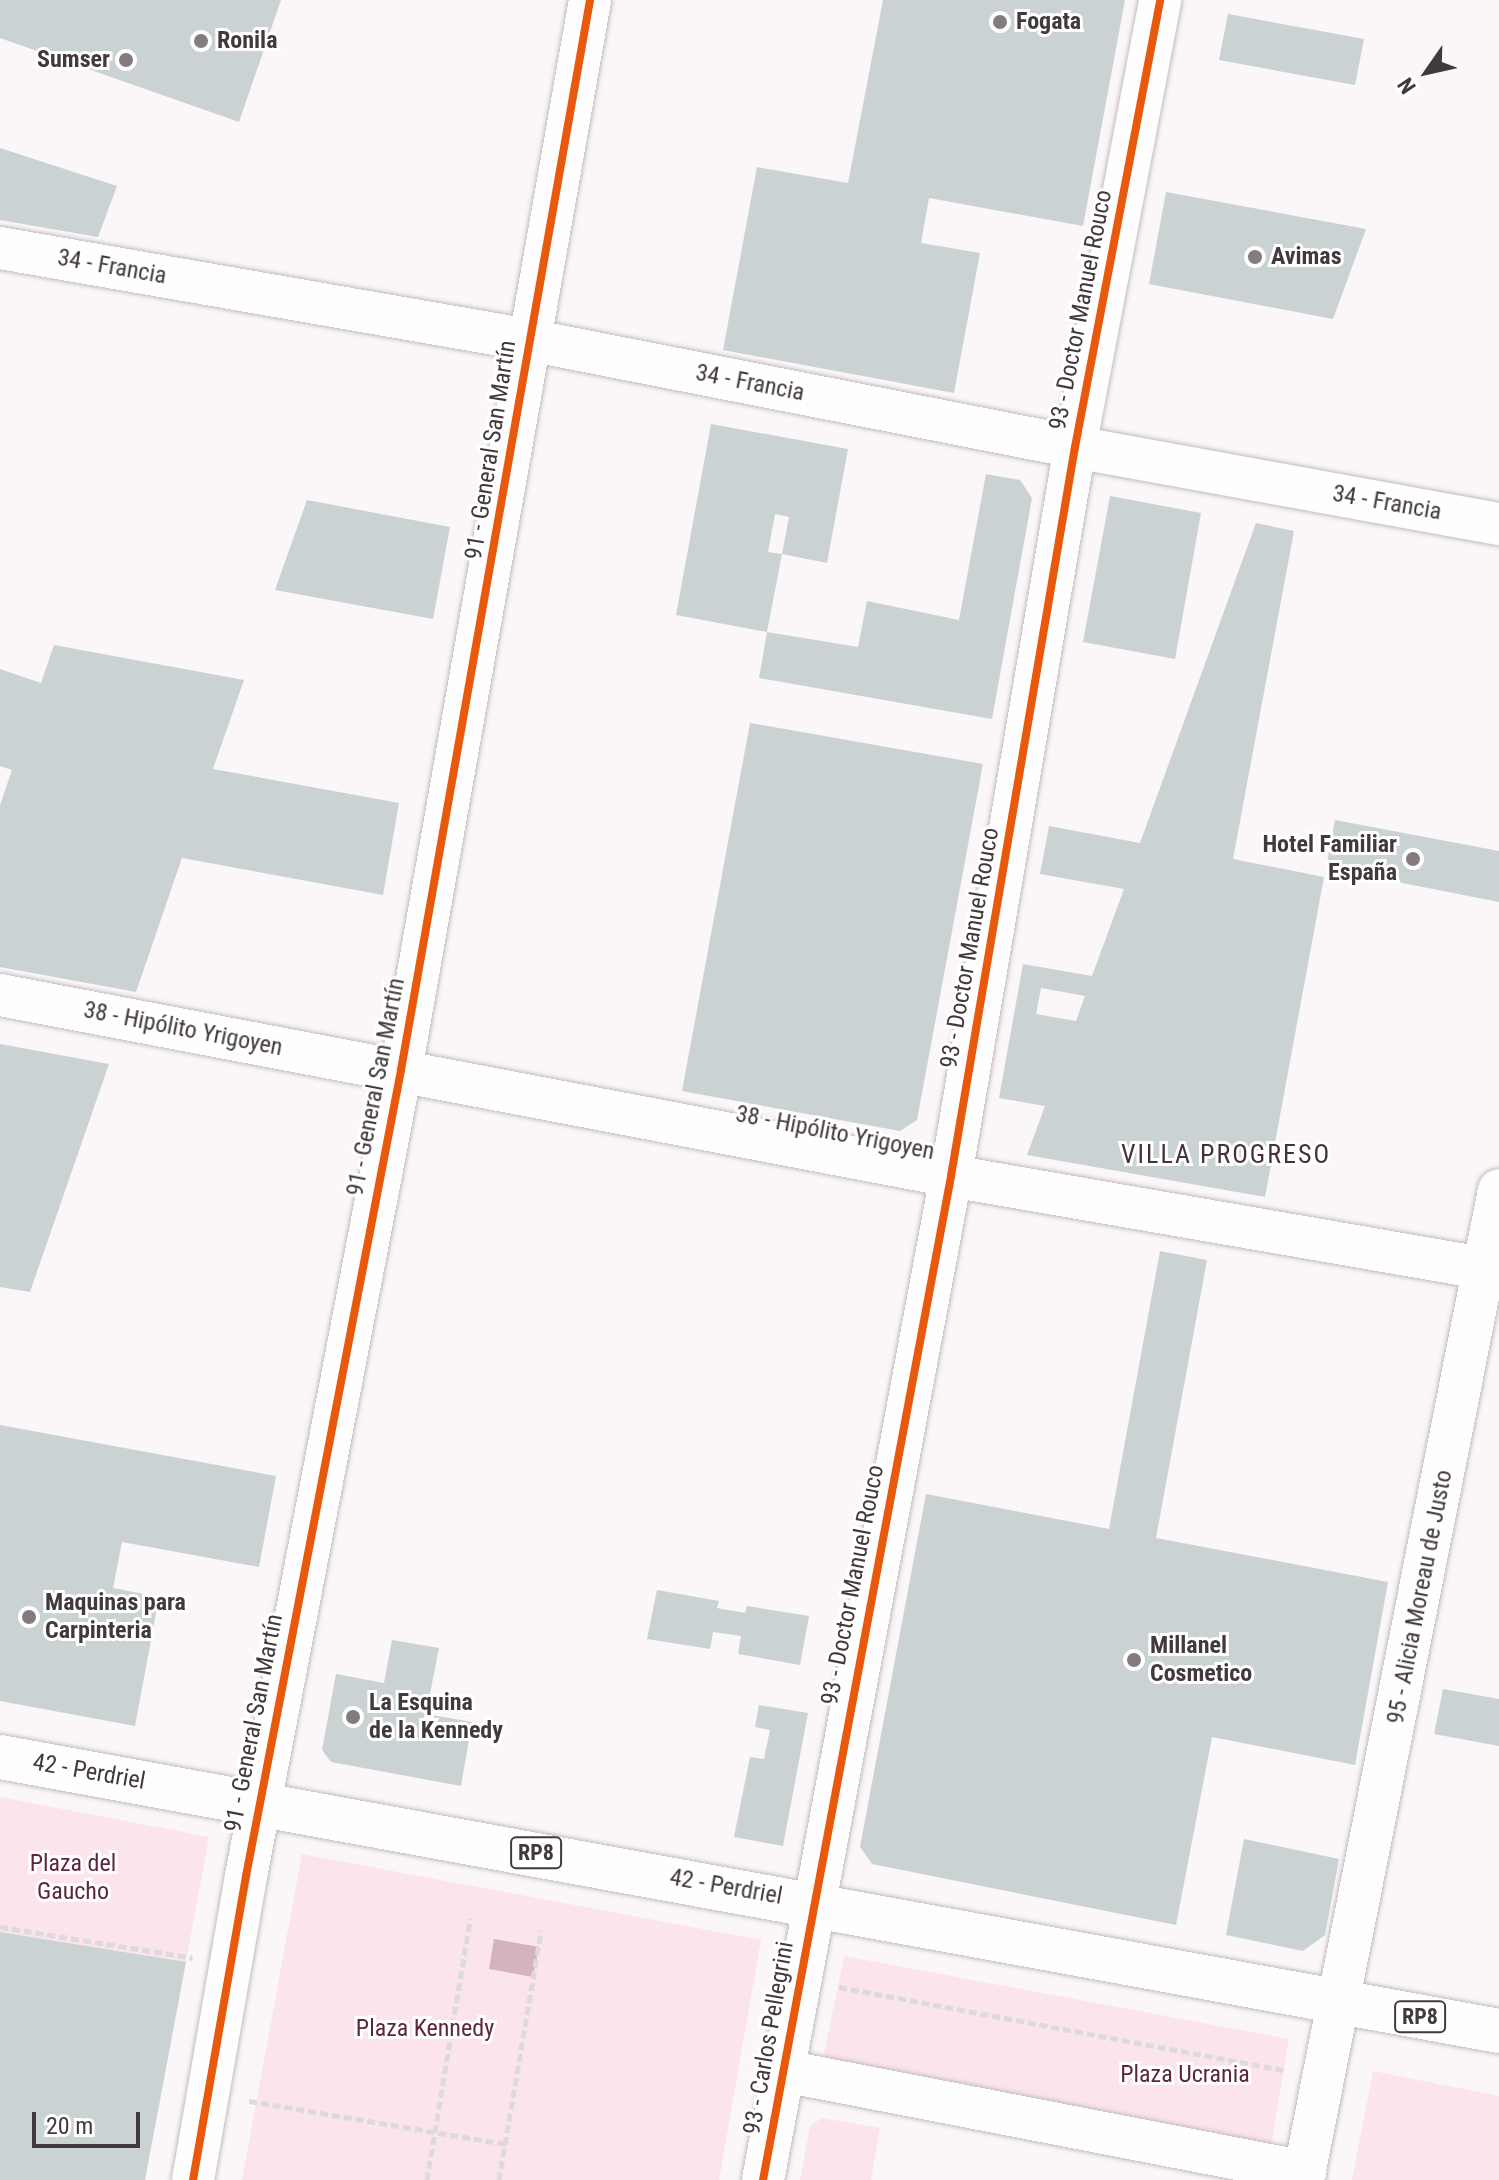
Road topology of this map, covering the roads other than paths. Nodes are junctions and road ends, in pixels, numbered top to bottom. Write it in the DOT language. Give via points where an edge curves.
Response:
graph roads {
  1 [pos="590,0"];
  2 [pos="1160,0"];
  3 [pos="0,248"];
  4 [pos="529,340"];
  5 [pos="1075,447"];
  6 [pos="1499,524"];
  7 [pos="0,995"];
  8 [pos="401,1070"];
  9 [pos="951,1176"];
  10 [pos="1499,1190"];
  11 [pos="1492,1270"];
  12 [pos="0,1757"];
  13 [pos="260,1803"];
  14 [pos="813,1902"];
  15 [pos="1340,2003"];
  16 [pos="1499,2031"];
  17 [pos="784,2071"];
  18 [pos="1304,2176"];
  19 [pos="193,2180"];
  20 [pos="763,2180"];
  1 -- 4 [label="street, 91 - General San Martín"];
  2 -- 5 [label="street, 93 - Doctor Manuel Rouco"];
  3 -- 4 [label="street, 34 - Francia"];
  4 -- 5 [label="street, 34 - Francia"];
  4 -- 8 [label="street, 91 - General San Martín"];
  5 -- 6 [label="street, 34 - Francia"];
  5 -- 9 [label="street, 93 - Doctor Manuel Rouco"];
  7 -- 8 [label="street, 38 - Hipólito Yrigoyen"];
  8 -- 9 [label="street, 38 - Hipólito Yrigoyen"];
  8 -- 13 [label="street, 91 - General San Martín"];
  9 -- 11 [label="street, 38 - Hipólito Yrigoyen"];
  9 -- 14 [label="street, 93 - Doctor Manuel Rouco"];
  10 -- 11 [label="street, 95 - Alicia Moreau de Justo"];
  11 -- 15 [label="street, 95 - Alicia Moreau de Justo"];
  12 -- 13 [label="main road, 42 - Perdriel / RP8"];
  13 -- 14 [label="main road, 42 - Perdriel / RP8"];
  13 -- 19 [label="street, 91 - General San Martín"];
  14 -- 15 [label="main road, 42 - Perdriel / RP8"];
  14 -- 17 [label="street, 93 - Carlos Pellegrini"];
  15 -- 16 [label="main road, 42 - Perdriel / RP8"];
  15 -- 18 [label="street, 95 - Alicia Moreau de Justo"];
  17 -- 18 [label="street"];
  17 -- 20 [label="street, 93 - Carlos Pellegrini"];
}
